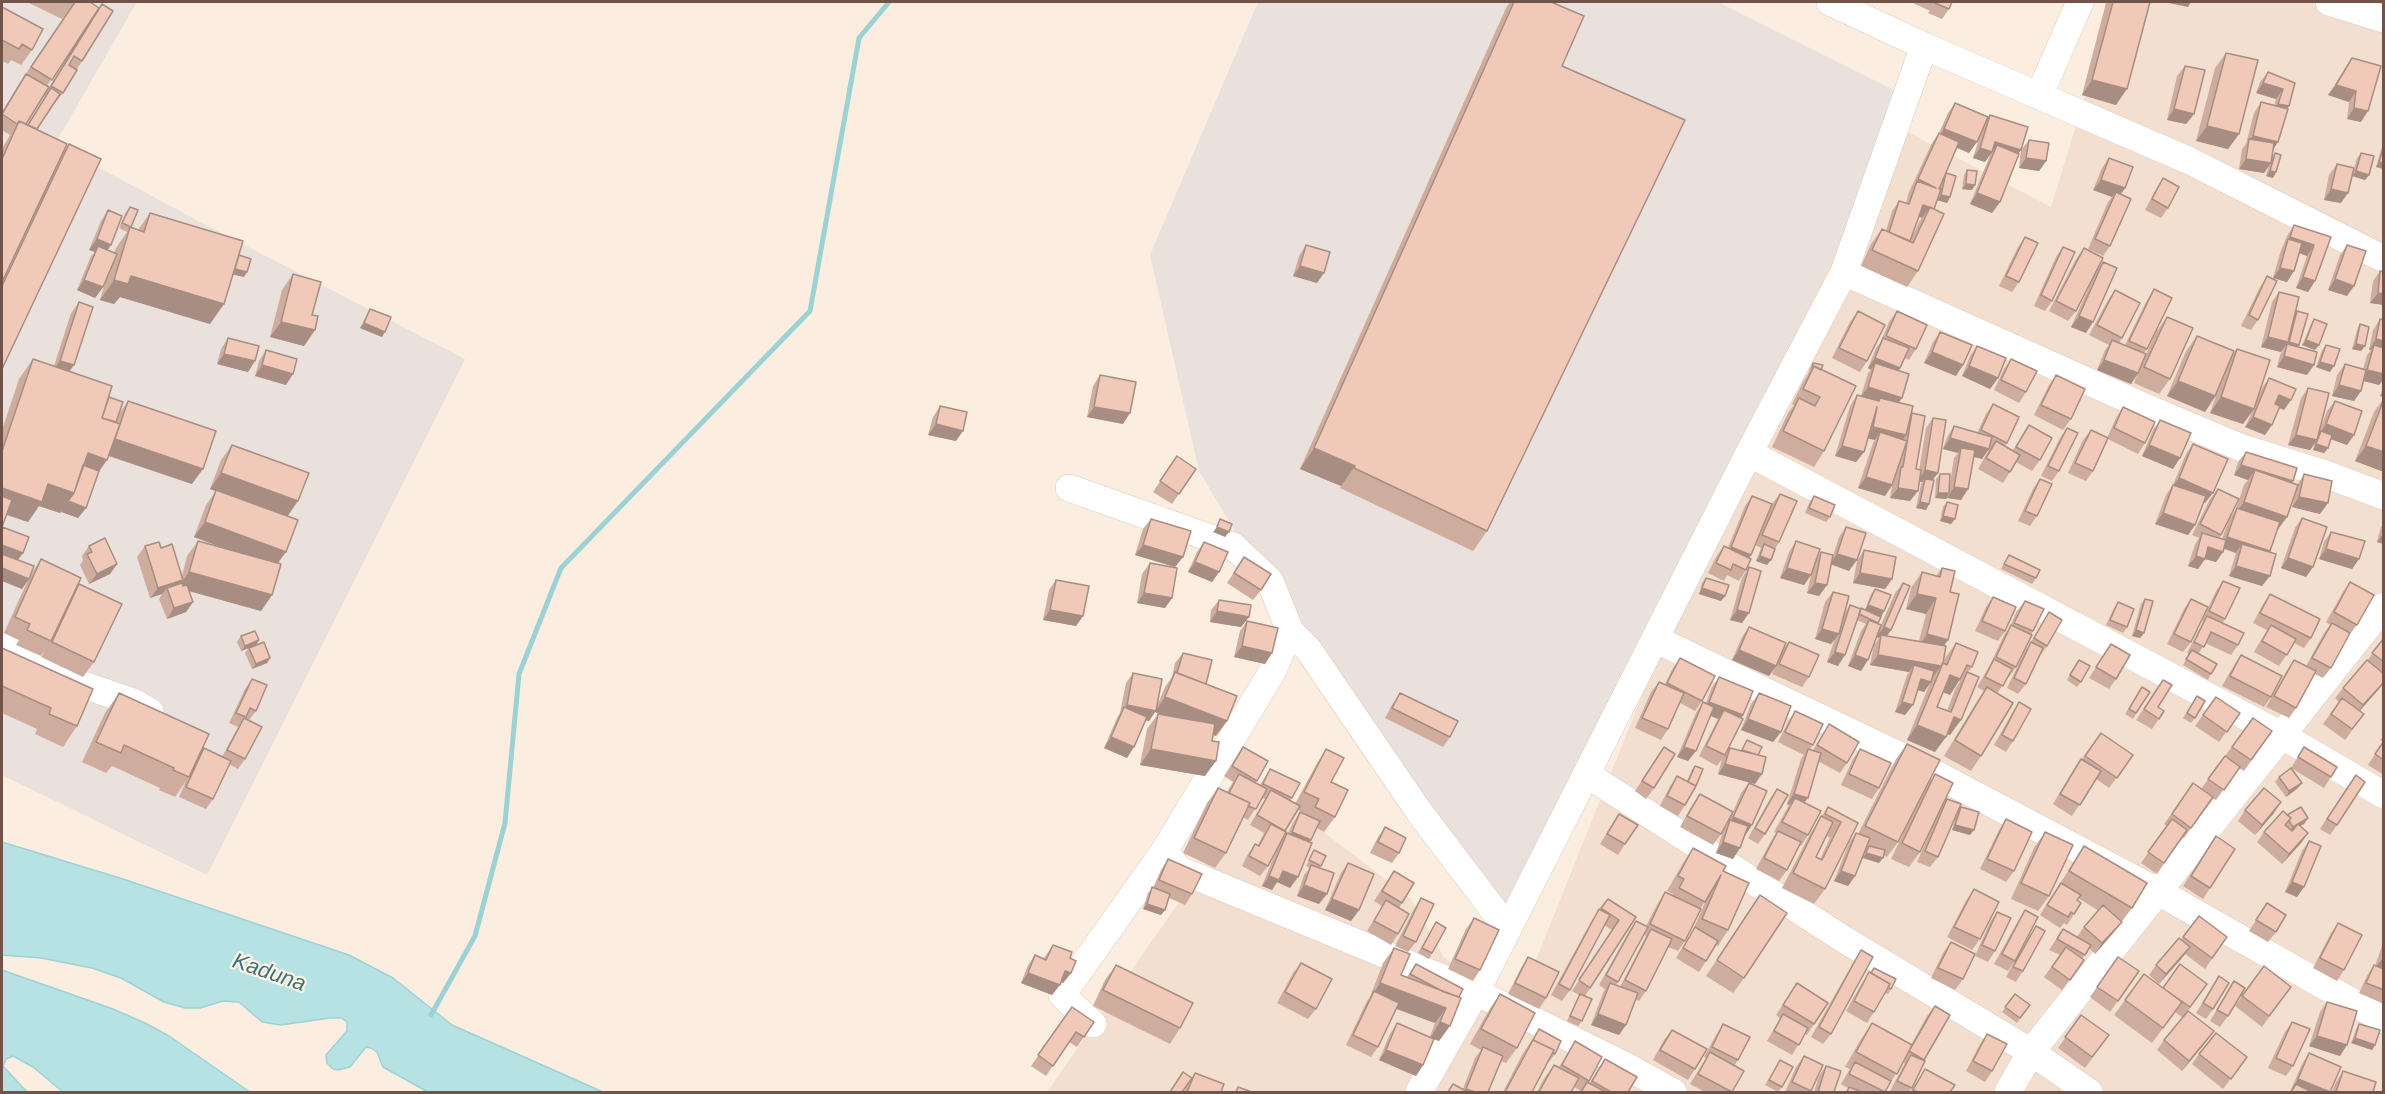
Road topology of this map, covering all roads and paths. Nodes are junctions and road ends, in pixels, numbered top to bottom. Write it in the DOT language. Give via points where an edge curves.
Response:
graph roads {
  1 [pos="1830,2"];
  2 [pos="2080,2"];
  3 [pos="2329,2"];
  4 [pos="2384,20"];
  5 [pos="1924,46"];
  6 [pos="2039,96"];
  7 [pos="2384,259"];
  8 [pos="1844,273"];
  9 [pos="1749,453"];
  10 [pos="1069,488"];
  11 [pos="2384,496"];
  12 [pos="2384,606"];
  13 [pos="1290,631"];
  14 [pos="1655,639"];
  15 [pos="2,647"];
  16 [pos="153,714"];
  17 [pos="2281,735"];
  18 [pos="1586,774"];
  19 [pos="2384,795"];
  20 [pos="1165,850"];
  21 [pos="2157,891"];
  22 [pos="1508,929"];
  23 [pos="1476,992"];
  24 [pos="2384,1020"];
  25 [pos="1093,1024"];
  26 [pos="2031,1052"];
  27 [pos="1419,1092"];
  28 [pos="1674,1092"];
  29 [pos="2008,1092"];
  30 [pos="2089,1092"];
  1 -- 5 [label="street"];
  2 -- 6 [label="street"];
  3 -- 4 [label="street"];
  5 -- 6 [label="street"];
  5 -- 8 [label="street"];
  6 -- 7 [label="street" via="2190,161"];
  8 -- 9 [label="street"];
  8 -- 11 [label="street" via="2242,448"];
  9 -- 14 [label="street"];
  9 -- 17 [label="street"];
  10 -- 13 [label="street" via="1233,546 1270,581"];
  12 -- 17 [label="street"];
  13 -- 20 [label="street" via="1272,672"];
  13 -- 22 [label="street" via="1308,649 1420,813"];
  14 -- 18 [label="street"];
  14 -- 21 [label="street" via="1911,761"];
  15 -- 16 [label="street"];
  17 -- 19 [label="street"];
  17 -- 21 [label="street"];
  18 -- 22 [label="street"];
  18 -- 26 [label="street" via="1845,940"];
  20 -- 23 [label="street" via="1178,869"];
  20 -- 25 [label="street" via="1062,995"];
  21 -- 24 [label="street"];
  21 -- 26 [label="street"];
  22 -- 23 [label="street"];
  23 -- 27 [label="street"];
  23 -- 28 [label="street"];
  26 -- 29 [label="street"];
  26 -- 30 [label="street"];
}
